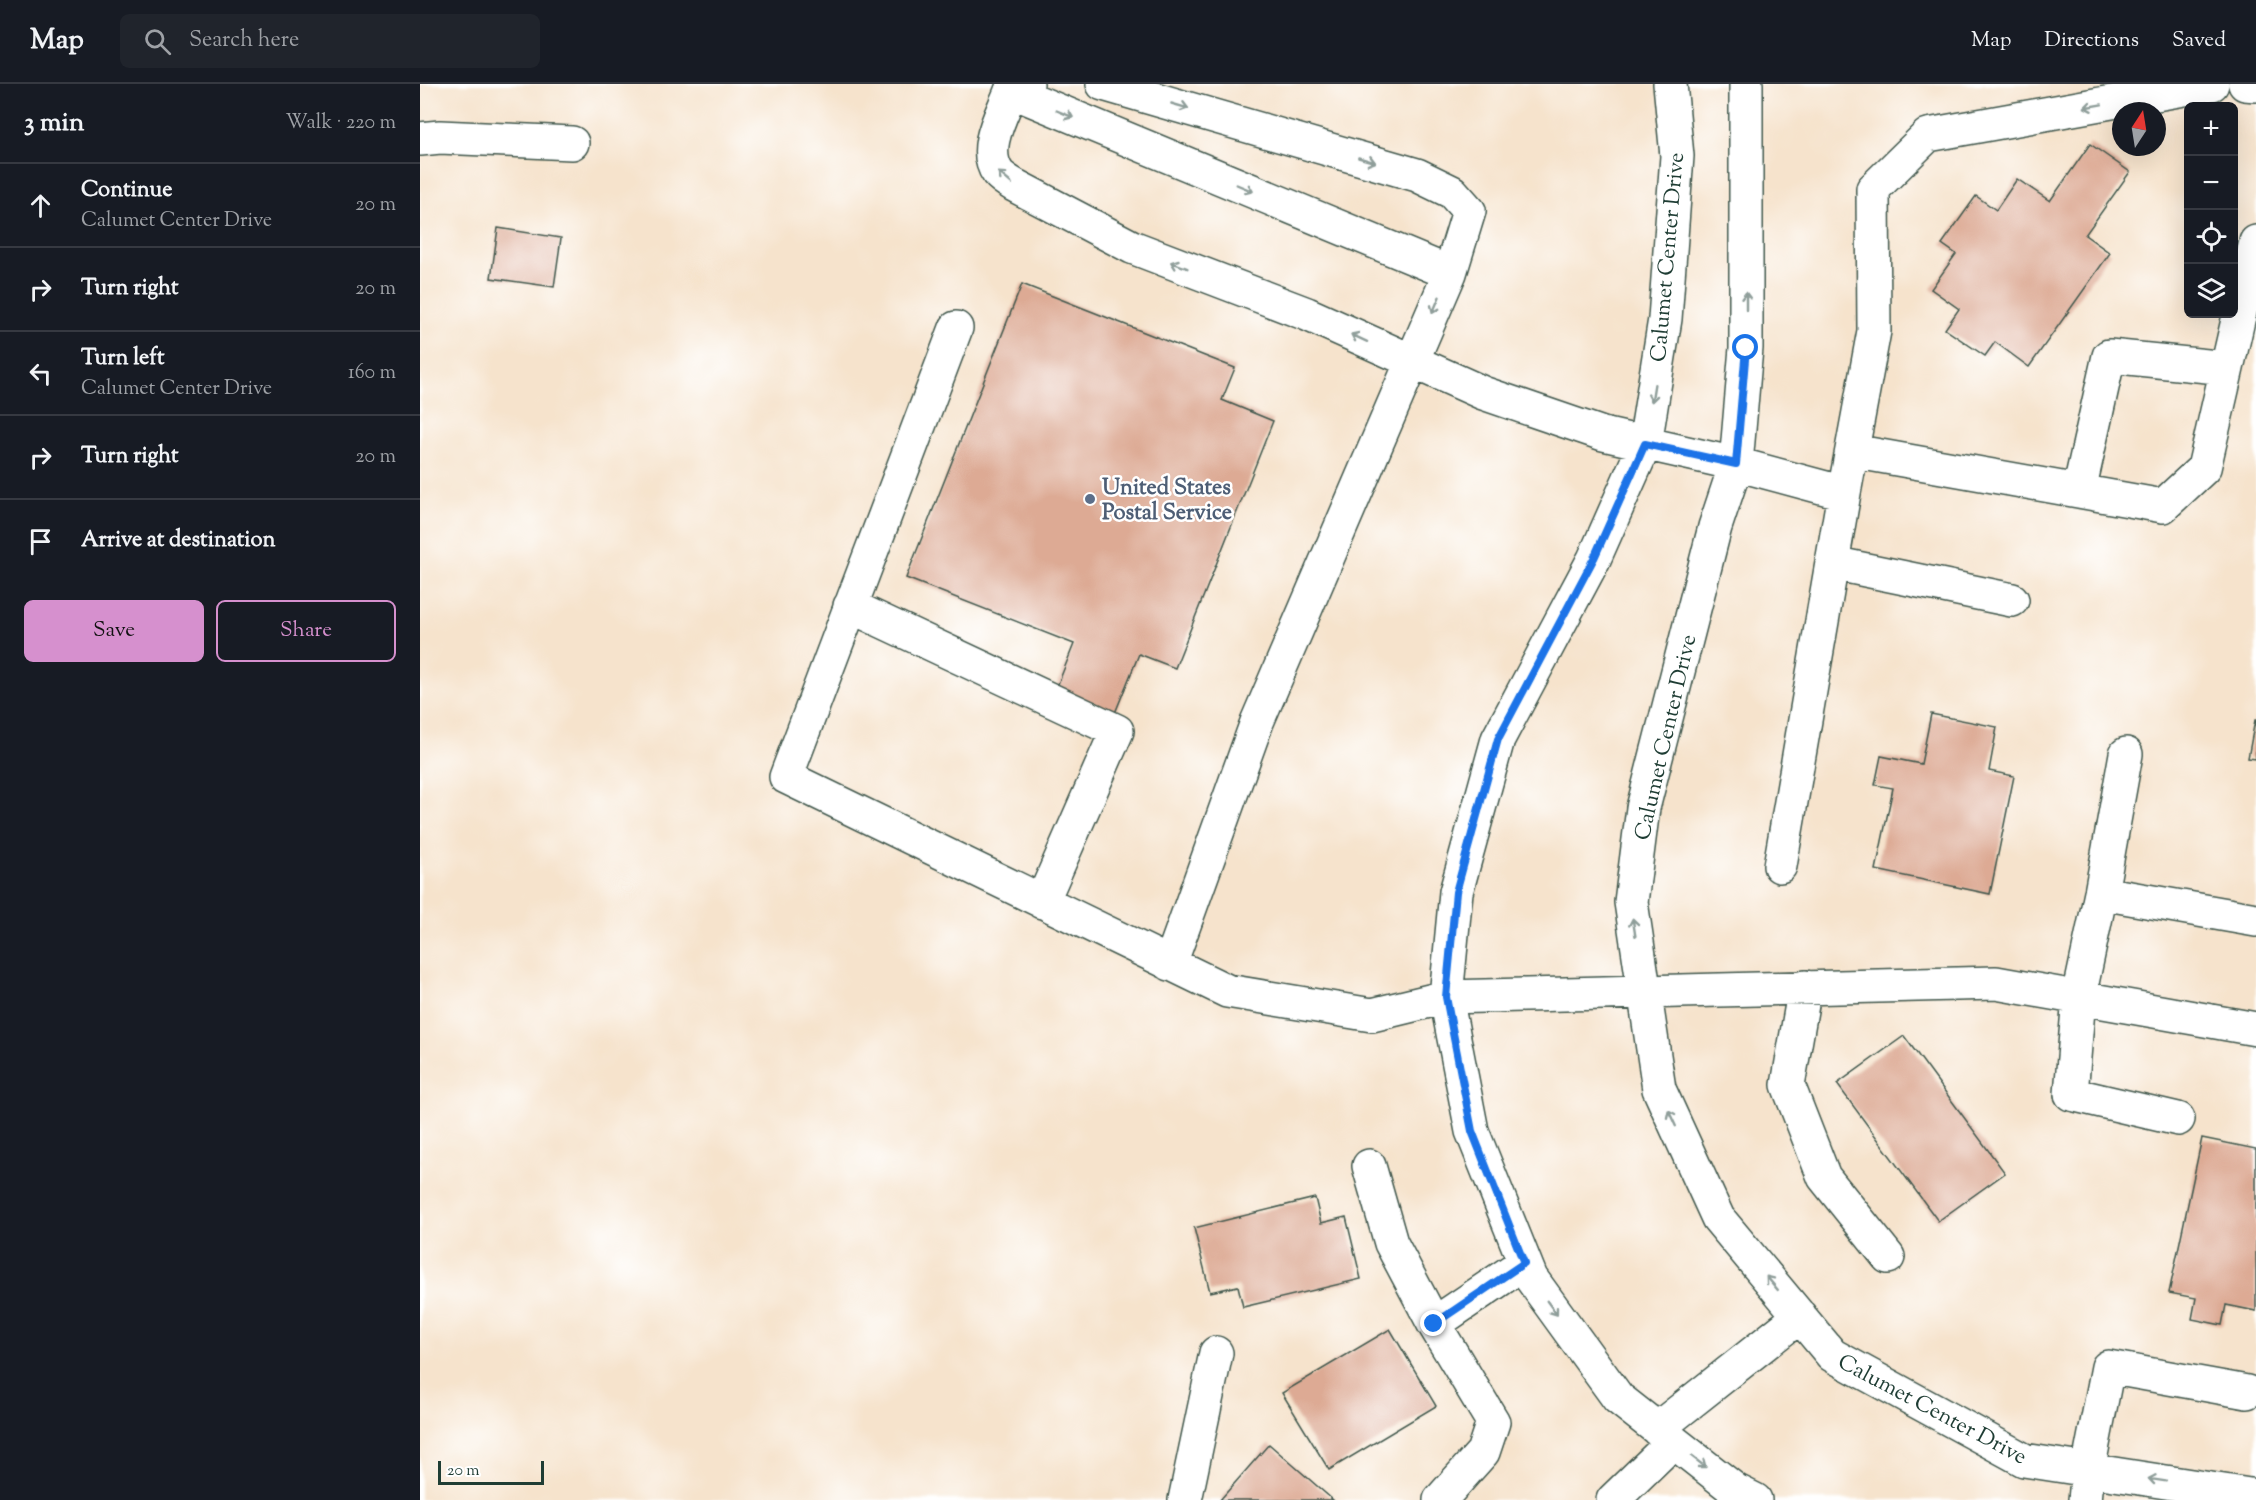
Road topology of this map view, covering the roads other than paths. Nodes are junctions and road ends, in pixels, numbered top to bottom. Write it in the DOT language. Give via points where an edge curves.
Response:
graph roads {
  1 [pos="1103,84"];
  2 [pos="1670,84"];
  3 [pos="1746,84"];
  4 [pos="2212,84"];
  5 [pos="2245,84"];
  6 [pos="2256,85"];
  7 [pos="1019,88"];
  8 [pos="420,140"];
  9 [pos="572,143"];
  10 [pos="2256,242"];
  11 [pos="1450,273"];
  12 [pos="956,328"];
  13 [pos="1412,363"];
  14 [pos="2227,368"];
  15 [pos="1645,444"];
  16 [pos="1852,451"];
  17 [pos="1736,464"];
  18 [pos="2079,490"];
  19 [pos="1844,493"];
  20 [pos="1832,563"];
  21 [pos="2012,600"];
  22 [pos="850,606"];
  23 [pos="2126,754"];
  24 [pos="1780,866"];
  25 [pos="2101,893"];
  26 [pos="1042,902"];
  27 [pos="2256,920"];
  28 [pos="1170,964"];
  29 [pos="1805,987"];
  30 [pos="1644,991"];
  31 [pos="1446,997"];
  32 [pos="2079,997"];
  33 [pos="2256,1029"];
  34 [pos="2178,1119"];
  35 [pos="1369,1166"];
  36 [pos="1888,1257"];
  37 [pos="1524,1263"];
  38 [pos="1800,1316"];
  39 [pos="1434,1324"];
  40 [pos="1216,1353"];
  41 [pos="2247,1392"];
  42 [pos="1665,1436"];
  43 [pos="2086,1485"];
  44 [pos="2256,1496"];
  45 [pos="1185,1500"];
  46 [pos="1440,1500"];
  47 [pos="1612,1500"];
  48 [pos="1755,1500"];
  1 -- 11 [label="street, one-way" via="1418,175 1452,192 1469,211"];
  2 -- 15 [label="street, Calumet Center Drive, one-way" via="1676,168 1665,319"];
  17 -- 3 [label="street, Calumet Center Drive, one-way" via="1746,348"];
  4 -- 16 [label="street, one-way" via="1928,135 1873,189 1874,331"];
  5 -- 6 [label="street"];
  7 -- 11 [label="street, one-way"];
  13 -- 7 [label="street, one-way" via="1307,315 1132,247 1006,180 992,160 992,144"];
  8 -- 9 [label="street" via="440,137"];
  10 -- 14 [label="street"];
  11 -- 13 [label="street, one-way"];
  12 -- 22 [label="street"];
  13 -- 15 [label="street" via="1483,393"];
  13 -- 28 [label="street" via="1257,722"];
  14 -- 18 [label="street" via="2204,468 2163,506"];
  14 -- 18 [label="street" via="2109,356"];
  15 -- 17 [label="street"];
  15 -- 31 [label="street, Calumet Center Drive" via="1594,558 1498,739 1456,892"];
  16 -- 18 [label="street"];
  16 -- 19 [label="street"];
  17 -- 19 [label="street"];
  30 -- 17 [label="street, Calumet Center Drive, one-way" via="1630,902 1643,808 1715,527"];
  19 -- 20 [label="street"];
  20 -- 21 [label="street"];
  20 -- 24 [label="street"];
  22 -- 26 [label="street" via="786,777"];
  22 -- 26 [label="street" via="1117,731"];
  23 -- 25 [label="street"];
  25 -- 27 [label="street"];
  25 -- 32 [label="street"];
  26 -- 28 [label="street"];
  28 -- 31 [label="street" via="1227,992 1372,1015"];
  29 -- 30 [label="street"];
  29 -- 32 [label="street" via="1996,983"];
  29 -- 36 [label="street" via="1788,1085 1824,1177"];
  30 -- 31 [label="street"];
  38 -- 30 [label="street, Calumet Center Drive, one-way" via="1718,1218 1659,1089"];
  31 -- 37 [label="street, Calumet Center Drive" via="1472,1131"];
  32 -- 33 [label="street"];
  32 -- 34 [label="street" via="2071,1094"];
  35 -- 39 [label="street" via="1391,1243"];
  37 -- 39 [label="street"];
  37 -- 42 [label="street, Calumet Center Drive, one-way" via="1618,1398"];
  38 -- 42 [label="street"];
  38 -- 43 [label="street, Calumet Center Drive" via="1832,1355 2024,1460"];
  39 -- 46 [label="street" via="1493,1422 1483,1452"];
  40 -- 45 [label="street"];
  41 -- 43 [label="street" via="2108,1367"];
  42 -- 47 [label="street"];
  42 -- 48 [label="street, Calumet Center Drive, one-way" via="1735,1490"];
  44 -- 43 [label="street, Calumet Center Drive, one-way"];
}
